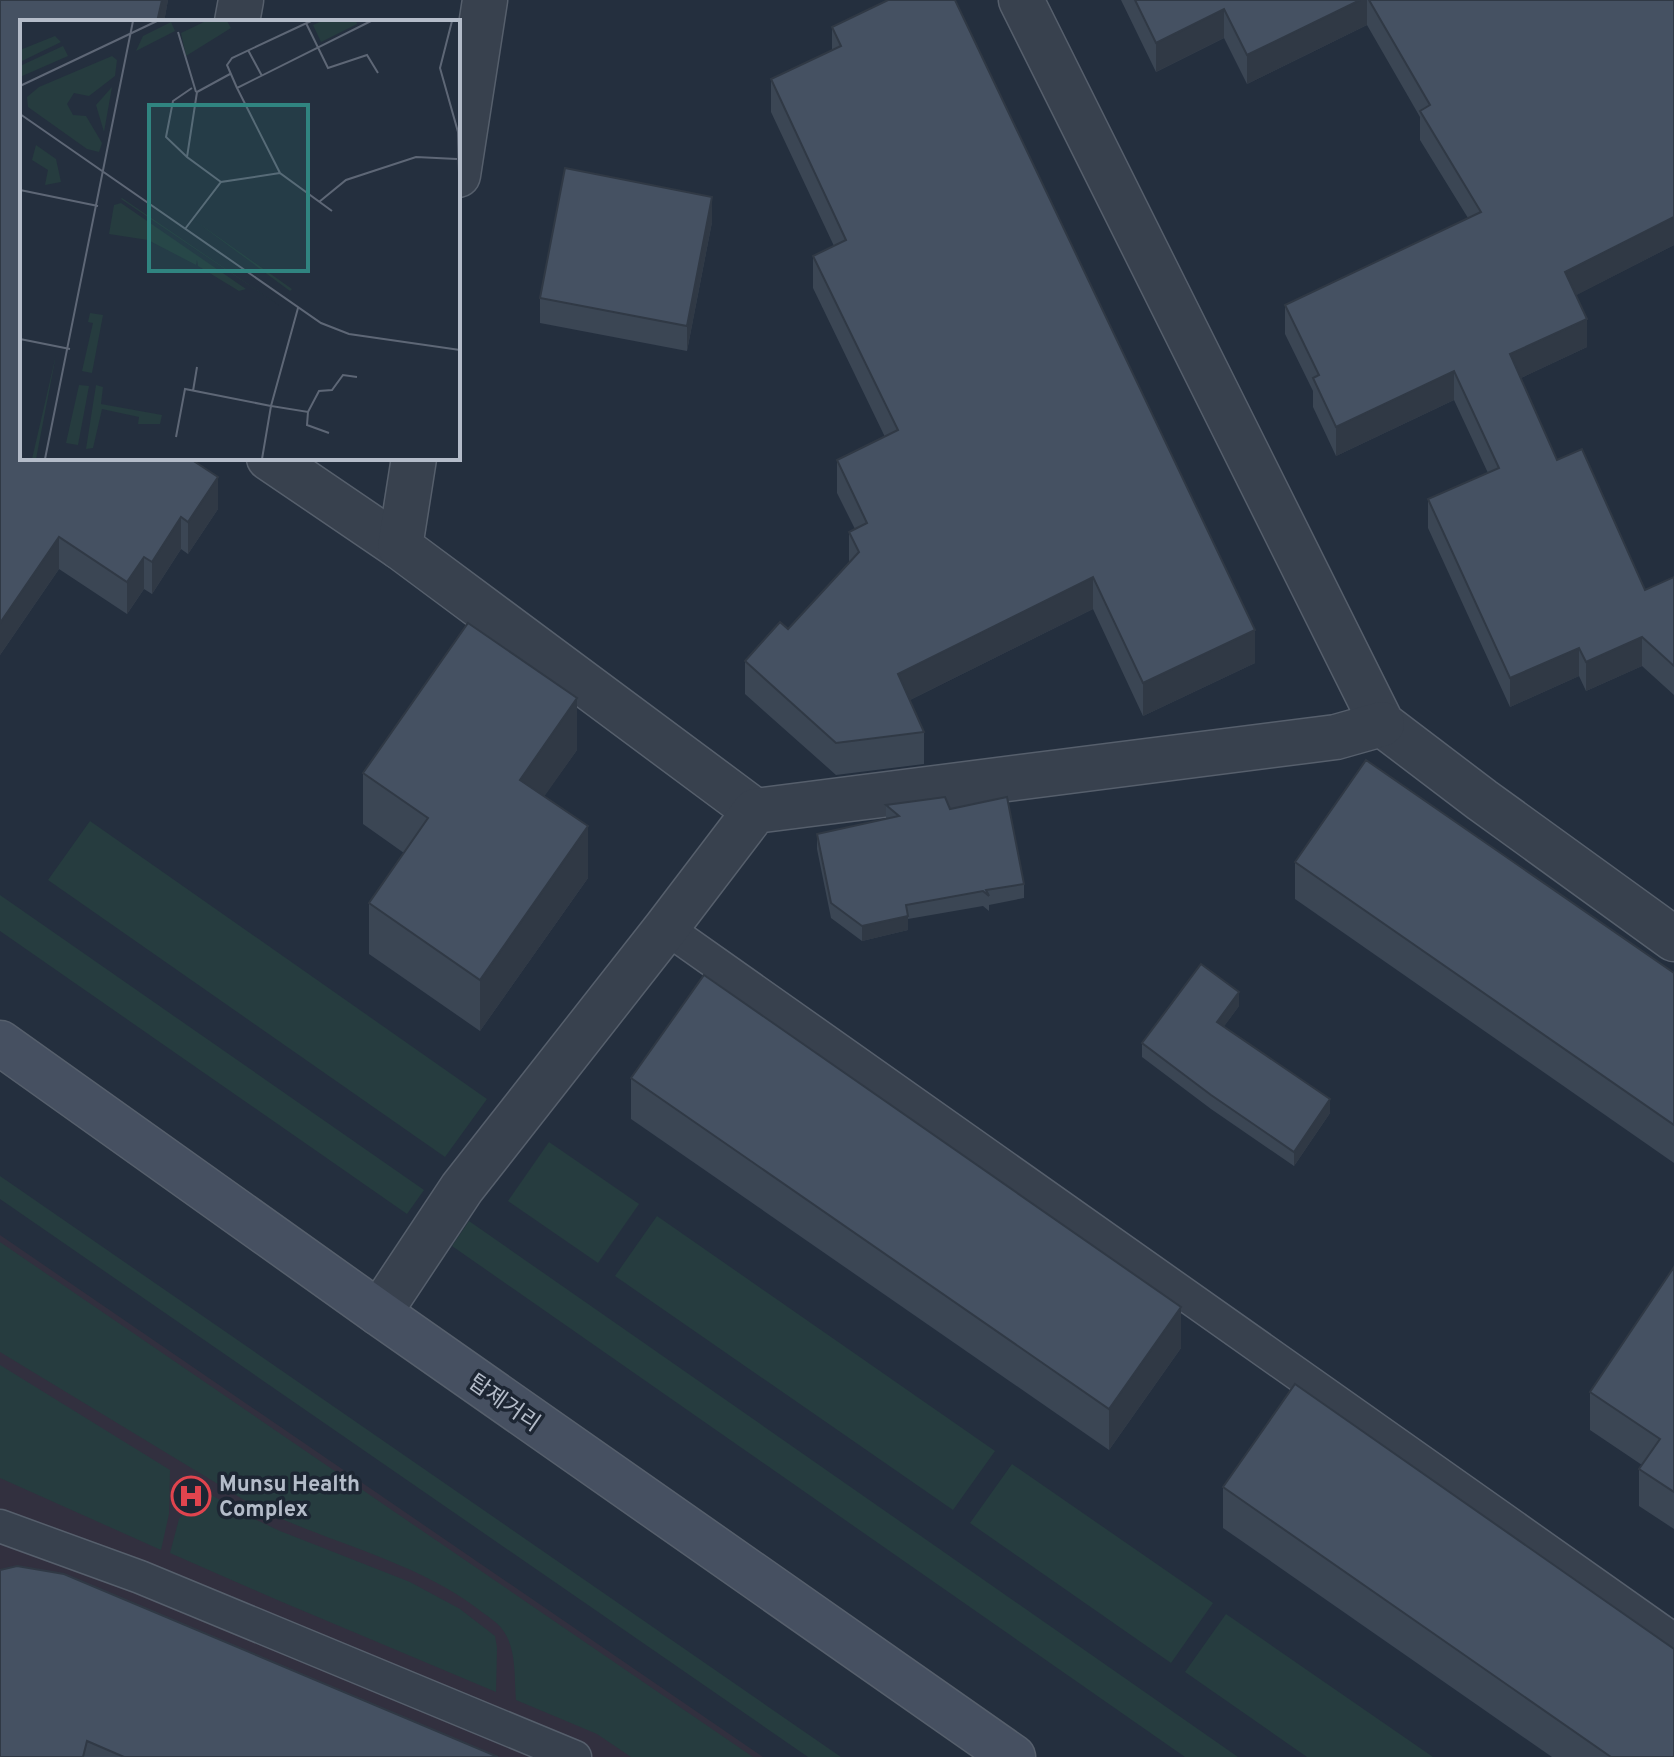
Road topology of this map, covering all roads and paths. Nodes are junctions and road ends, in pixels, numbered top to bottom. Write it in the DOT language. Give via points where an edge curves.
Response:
graph roads {
  1 [pos="241,0"];
  2 [pos="485,0"];
  3 [pos="1021,0"];
  4 [pos="237,20"];
  5 [pos="460,162"];
  6 [pos="272,460"];
  7 [pos="414,460"];
  8 [pos="400,547"];
  9 [pos="1382,724"];
  10 [pos="755,811"];
  11 [pos="666,928"];
  12 [pos="1674,939"];
  13 [pos="0,1043"];
  14 [pos="379,1313"];
  15 [pos="0,1526"];
  16 [pos="1674,1640"];
  17 [pos="575,1757"];
  18 [pos="1013,1757"];
  1 -- 4 [label="street"];
  2 -- 5 [label="street"];
  3 -- 9 [label="street"];
  6 -- 8 [label="street"];
  7 -- 8 [label="street"];
  8 -- 10 [label="street"];
  9 -- 10 [label="street" via="1336,737"];
  9 -- 12 [label="street"];
  10 -- 11 [label="street"];
  11 -- 14 [label="street" via="462,1188"];
  11 -- 16 [label="lane"];
  13 -- 14 [label="main road, 탑제거리"];
  14 -- 18 [label="main road, 탑제거리"];
  15 -- 17 [label="lane" via="140,1577"];
}
